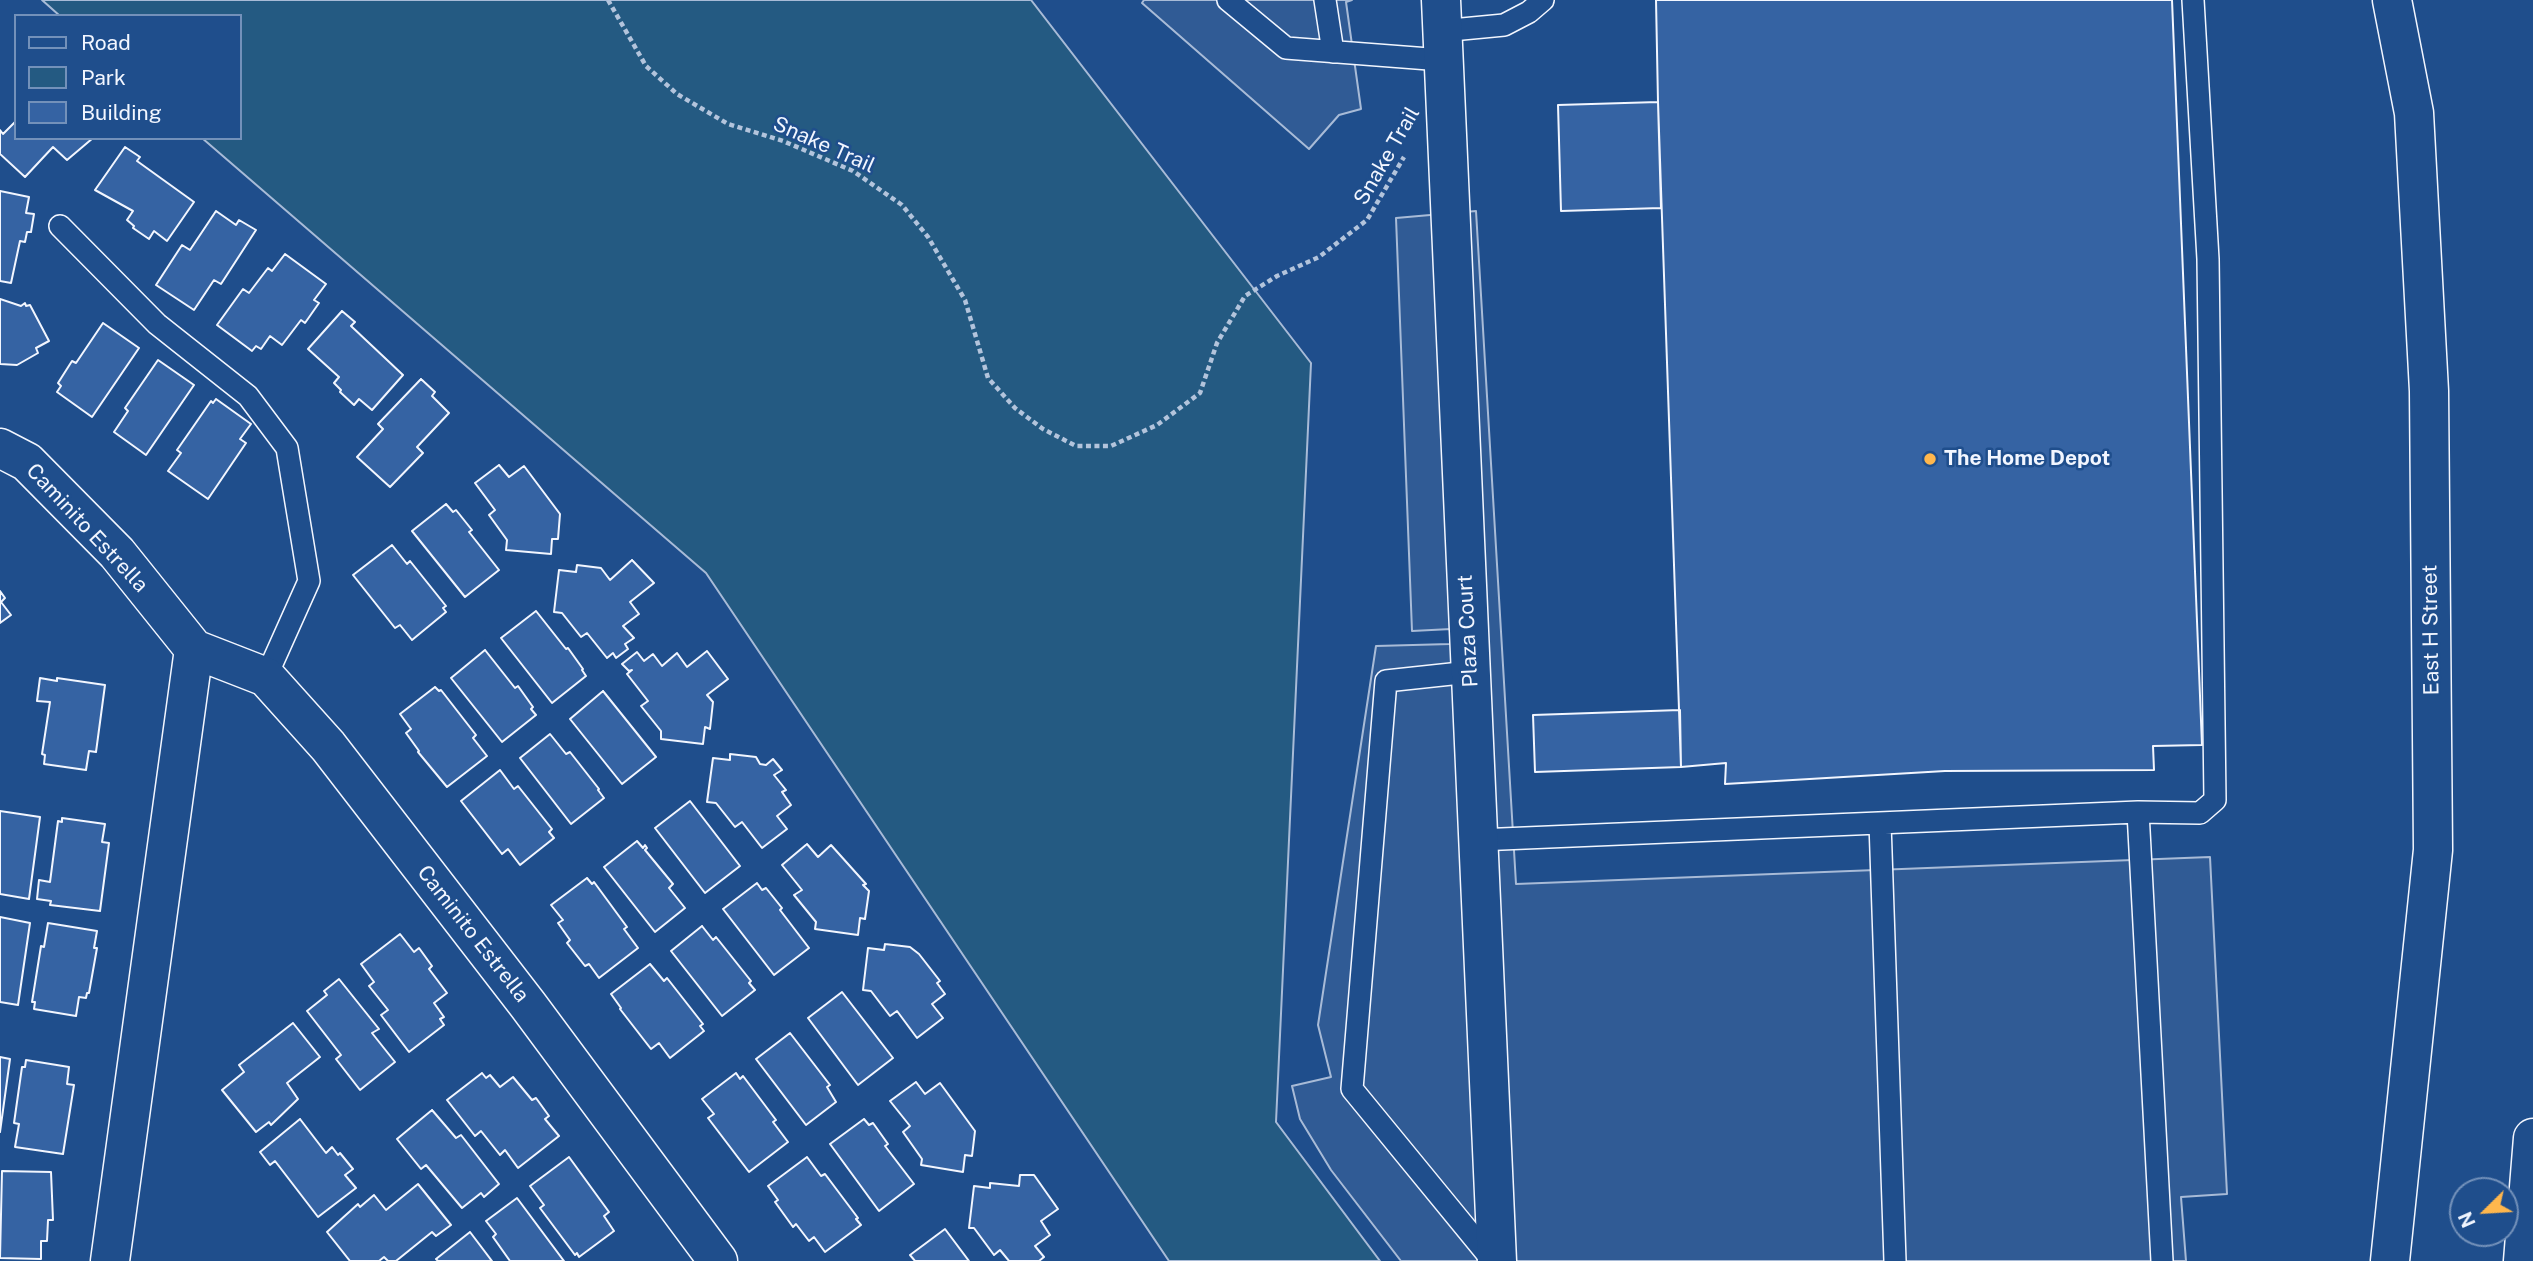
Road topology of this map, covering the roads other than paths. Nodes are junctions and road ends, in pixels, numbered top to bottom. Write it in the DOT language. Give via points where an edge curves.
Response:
graph roads {
  1 [pos="1228,0"];
  2 [pos="1325,0"];
  3 [pos="1543,0"];
  4 [pos="2193,0"];
  5 [pos="2392,0"];
  6 [pos="1441,30"];
  7 [pos="1333,52"];
  8 [pos="60,226"];
  9 [pos="0,448"];
  10 [pos="194,649"];
  11 [pos="1470,672"];
  12 [pos="266,677"];
  13 [pos="2138,812"];
  14 [pos="1880,823"];
  15 [pos="1478,840"];
  16 [pos="2533,1138"];
  17 [pos="110,1261"];
  18 [pos="718,1261"];
  19 [pos="1495,1261"];
  20 [pos="1895,1261"];
  21 [pos="2162,1261"];
  22 [pos="2390,1261"];
  23 [pos="2522,1261"];
  1 -- 7 [label="lane" via="1286,48"];
  2 -- 7 [label="lane"];
  3 -- 6 [label="lane" via="1504,25"];
  4 -- 13 [label="lane" via="2207,259 2215,800 2200,813"];
  5 -- 22 [label="street, East H Street" via="2414,113 2429,391 2433,850"];
  6 -- 7 [label="lane"];
  6 -- 11 [label="street, Plaza Court"];
  8 -- 12 [label="lane" via="158,324 248,396 287,448 309,581"];
  9 -- 10 [label="street, Caminito Estrella" via="27,462 117,553"];
  10 -- 12 [label="street, Caminito Estrella"];
  10 -- 17 [label="street"];
  11 -- 15 [label="street, Plaza Court"];
  11 -- 19 [label="lane" via="1387,681 1352,1089"];
  12 -- 18 [label="street, Caminito Estrella" via="337,757"];
  13 -- 14 [label="lane"];
  13 -- 21 [label="lane"];
  14 -- 15 [label="lane"];
  14 -- 20 [label="lane"];
  15 -- 19 [label="street, Plaza Court"];
  16 -- 23 [label="street"];
}
